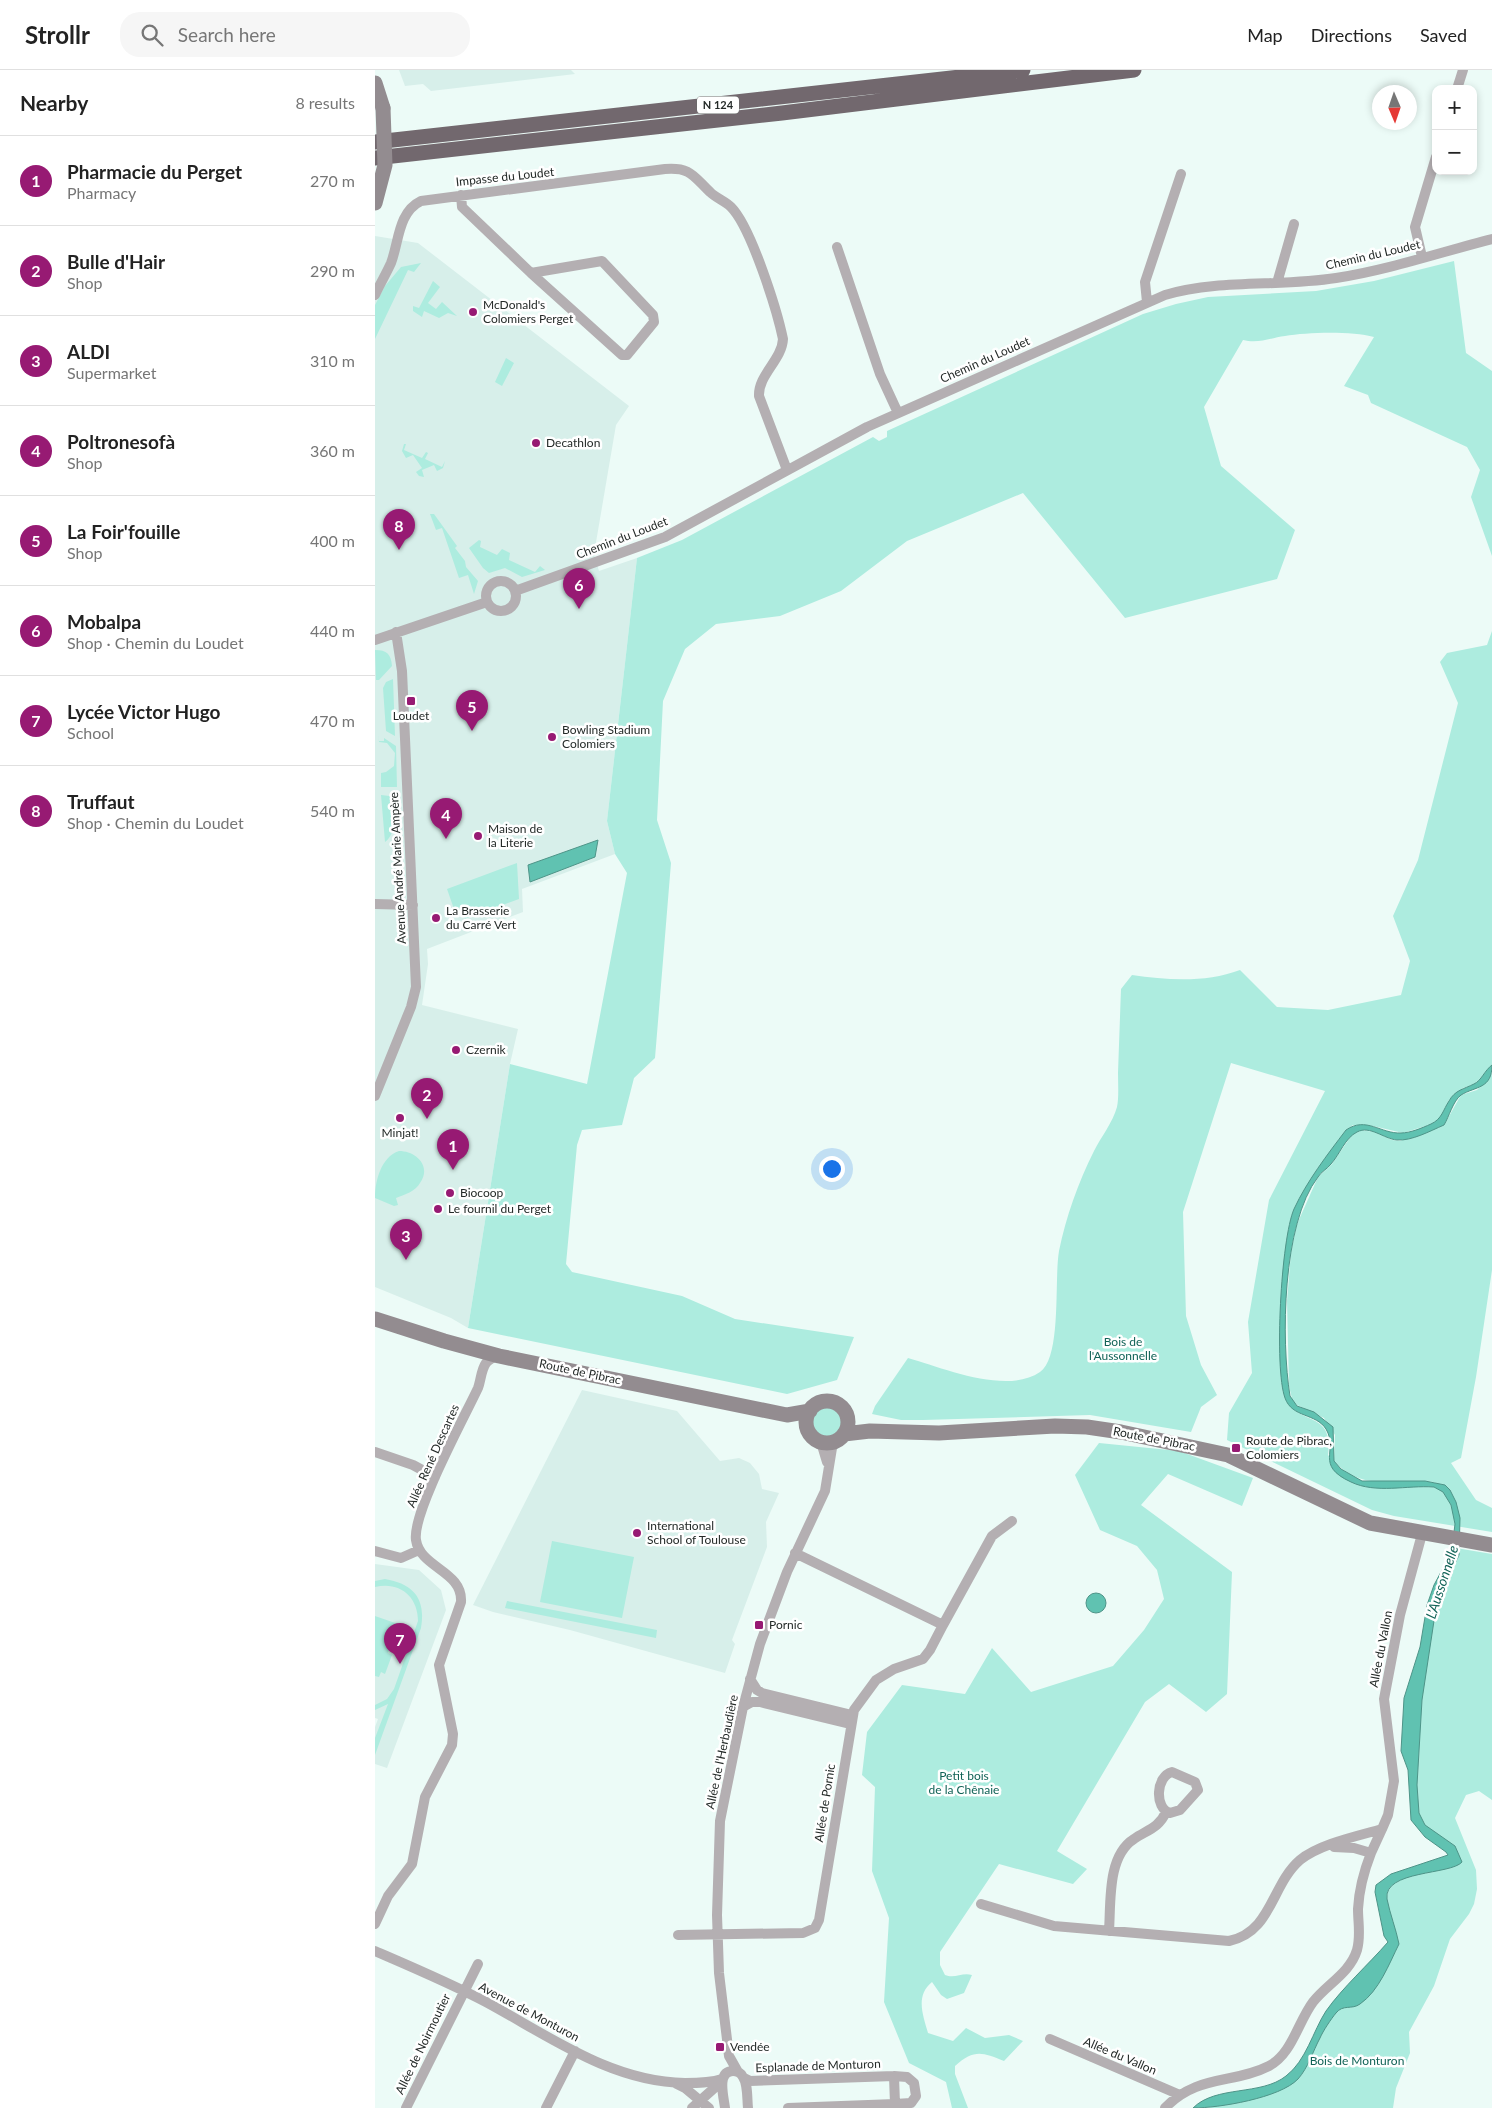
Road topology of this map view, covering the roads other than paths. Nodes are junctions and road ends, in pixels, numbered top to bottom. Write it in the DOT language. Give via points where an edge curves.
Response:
graph roads {
  1 [pos="1023,70"];
  2 [pos="1134,70"];
  3 [pos="1463,70"];
  4 [pos="375,83"];
  5 [pos="1458,85"];
  6 [pos="375,140"];
  7 [pos="476,148"];
  8 [pos="375,158"];
  9 [pos="375,165"];
  10 [pos="1432,170"];
  11 [pos="1181,174"];
  12 [pos="461,195"];
  13 [pos="375,203"];
  14 [pos="1294,224"];
  15 [pos="1492,239"];
  16 [pos="837,247"];
  17 [pos="1422,257"];
  18 [pos="531,273"];
  19 [pos="1277,283"];
  20 [pos="375,295"];
  21 [pos="1147,302"];
  22 [pos="898,412"];
  23 [pos="787,470"];
  24 [pos="515,591"];
  25 [pos="487,602"];
  26 [pos="396,632"];
  27 [pos="375,640"];
  28 [pos="375,904"];
  29 [pos="413,904"];
  30 [pos="375,1096"];
  31 [pos="375,1319"];
  32 [pos="499,1356"];
  33 [pos="810,1411"];
  34 [pos="787,1414"];
  35 [pos="847,1418"];
  36 [pos="808,1430"];
  37 [pos="870,1430"];
  38 [pos="833,1439"];
  39 [pos="375,1452"];
  40 [pos="435,1477"];
  41 [pos="1012,1521"];
  42 [pos="1422,1534"];
  43 [pos="1492,1545"];
  44 [pos="419,1550"];
  45 [pos="375,1551"];
  46 [pos="795,1553"];
  47 [pos="943,1625"];
  48 [pos="750,1679"];
  49 [pos="743,1707"];
  50 [pos="851,1719"];
  51 [pos="1166,1812"];
  52 [pos="1382,1830"];
  53 [pos="1328,1847"];
  54 [pos="1371,1853"];
  55 [pos="981,1904"];
  56 [pos="375,1924"];
  57 [pos="1109,1931"];
  58 [pos="678,1935"];
  59 [pos="717,1935"];
  60 [pos="375,1951"];
  61 [pos="478,1964"];
  62 [pos="463,1991"];
  63 [pos="1050,2039"];
  64 [pos="575,2051"];
  65 [pos="729,2056"];
  66 [pos="741,2075"];
  67 [pos="894,2076"];
  68 [pos="723,2078"];
  69 [pos="674,2083"];
  70 [pos="1180,2095"];
  71 [pos="895,2104"];
  72 [pos="911,2105"];
  73 [pos="705,2106"];
  74 [pos="406,2108"];
  75 [pos="546,2108"];
  76 [pos="691,2108"];
  77 [pos="725,2108"];
  78 [pos="748,2108"];
  79 [pos="788,2108"];
  80 [pos="1165,2108"];
  1 -- 6 [label="highway, N 124"];
  2 -- 7 [label="highway, N 124"];
  3 -- 5 [label="street"];
  4 -- 13 [label="main road, bridge" via="383,108 385,165"];
  7 -- 8 [label="highway, N 124"];
  7 -- 9 [label="highway"];
  10 -- 17 [label="street" via="1415,227"];
  11 -- 21 [label="street" via="1145,282"];
  12 -- 18 [label="street" via="462,207"];
  12 -- 20 [label="street, Impasse du Loudet" via="428,198 412,206"];
  12 -- 23 [label="street, Impasse du Loudet" via="665,169 678,169 697,176 714,196 731,207 750,238 782,334 782,347 759,392"];
  14 -- 19 [label="street"];
  15 -- 17 [label="street, Chemin du Loudet"];
  16 -- 22 [label="street" via="879,374"];
  17 -- 19 [label="street, Chemin du Loudet" via="1337,278"];
  18 -- 18 [label="street" via="602,261 653,315 654,322 627,355 622,355"];
  19 -- 21 [label="street, Chemin du Loudet" via="1191,289"];
  21 -- 22 [label="street, Chemin du Loudet"];
  22 -- 23 [label="street, Chemin du Loudet"];
  23 -- 24 [label="street, Chemin du Loudet" via="665,537"];
  24 -- 25 [label="street" via="513,604 507,610 495,610"];
  24 -- 25 [label="street" via="506,582 497,581 487,589"];
  25 -- 26 [label="street"];
  26 -- 27 [label="street"];
  26 -- 29 [label="street, Avenue André Marie Ampère" via="401,661"];
  28 -- 29 [label="street"];
  29 -- 30 [label="street, Avenue André Marie Ampère" via="416,987"];
  31 -- 32 [label="main road, Route de Pibrac"];
  32 -- 34 [label="main road, Route de Pibrac"];
  32 -- 40 [label="street, Allée René Descartes" via="489,1359 485,1365"];
  33 -- 34 [label="main road, Route de Pibrac"];
  33 -- 35 [label="main road" via="819,1403 831,1402 842,1408"];
  33 -- 36 [label="main road"];
  34 -- 36 [label="main road, Route de Pibrac"];
  35 -- 37 [label="main road, Route de Pibrac"];
  35 -- 38 [label="main road" via="847,1428"];
  36 -- 38 [label="main road" via="812,1436"];
  37 -- 38 [label="main road, Route de Pibrac"];
  37 -- 42 [label="main road, Route de Pibrac" via="929,1433 1055,1426 1121,1432 1228,1455 1370,1523"];
  38 -- 46 [label="street, Allée de l'Herbaudière" via="825,1491"];
  39 -- 40 [label="street" via="413,1465"];
  40 -- 44 [label="street, Allée René Descartes" via="417,1524"];
  41 -- 47 [label="street, Allée de Pornic" via="992,1536"];
  42 -- 43 [label="main road, Route de Pibrac"];
  42 -- 52 [label="street, Allée du Vallon" via="1400,1614 1384,1699 1393,1781 1389,1815"];
  44 -- 45 [label="street" via="401,1558"];
  44 -- 56 [label="street" via="454,1581 461,1594 439,1665 453,1741 425,1797 412,1864 388,1896"];
  46 -- 47 [label="street"];
  46 -- 48 [label="street, Allée de l'Herbaudière" via="769,1617"];
  47 -- 50 [label="street, Allée de Pornic" via="923,1659 876,1680 861,1698"];
  48 -- 49 [label="street, Allée de l'Herbaudière"];
  48 -- 50 [label="street" via="762,1693"];
  49 -- 50 [label="street" via="760,1702"];
  49 -- 59 [label="street, Allée de l'Herbaudière" via="720,1821"];
  50 -- 59 [label="street, Allée de Pornic" via="818,1925 803,1933"];
  51 -- 57 [label="street" via="1156,1827 1133,1839 1120,1853 1114,1873"];
  52 -- 53 [label="street"];
  52 -- 54 [label="street, Allée du Vallon"];
  53 -- 54 [label="street" via="1354,1848"];
  53 -- 57 [label="street" via="1308,1854 1296,1864 1259,1925 1241,1937 1223,1942"];
  54 -- 70 [label="street, Allée du Vallon" via="1361,1880 1356,1952 1343,1973 1314,2001 1284,2054 1263,2069 1205,2083"];
  55 -- 57 [label="street" via="1054,1926"];
  58 -- 59 [label="street"];
  59 -- 65 [label="street, Allée de l'Herbaudière"];
  60 -- 62 [label="street, Avenue de Monturon"];
  61 -- 62 [label="street, Allée de Noirmoutier"];
  62 -- 64 [label="street, Avenue de Monturon"];
  62 -- 74 [label="street, Allée de Noirmoutier"];
  63 -- 70 [label="street, Allée du Vallon"];
  64 -- 69 [label="street, Avenue de Monturon" via="620,2072"];
  64 -- 75 [label="street"];
  65 -- 66 [label="street, Allée de l'Herbaudière"];
  65 -- 68 [label="street, Allée de l'Herbaudière"];
  66 -- 67 [label="street, Esplanade de Monturon" via="750,2081"];
  66 -- 68 [label="street, Esplanade de Monturon" via="731,2071"];
  66 -- 78 [label="street"];
  67 -- 71 [label="street"];
  67 -- 72 [label="street" via="907,2077 914,2082 915,2096"];
  68 -- 69 [label="street, Avenue de Monturon" via="705,2083"];
  68 -- 73 [label="street"];
  68 -- 77 [label="street, Allée de l'Herbaudière"];
  69 -- 73 [label="street, Avenue de Monturon"];
  70 -- 80 [label="street, Allée du Vallon"];
  71 -- 72 [label="street"];
  71 -- 79 [label="street"];
  73 -- 76 [label="street"];
}
